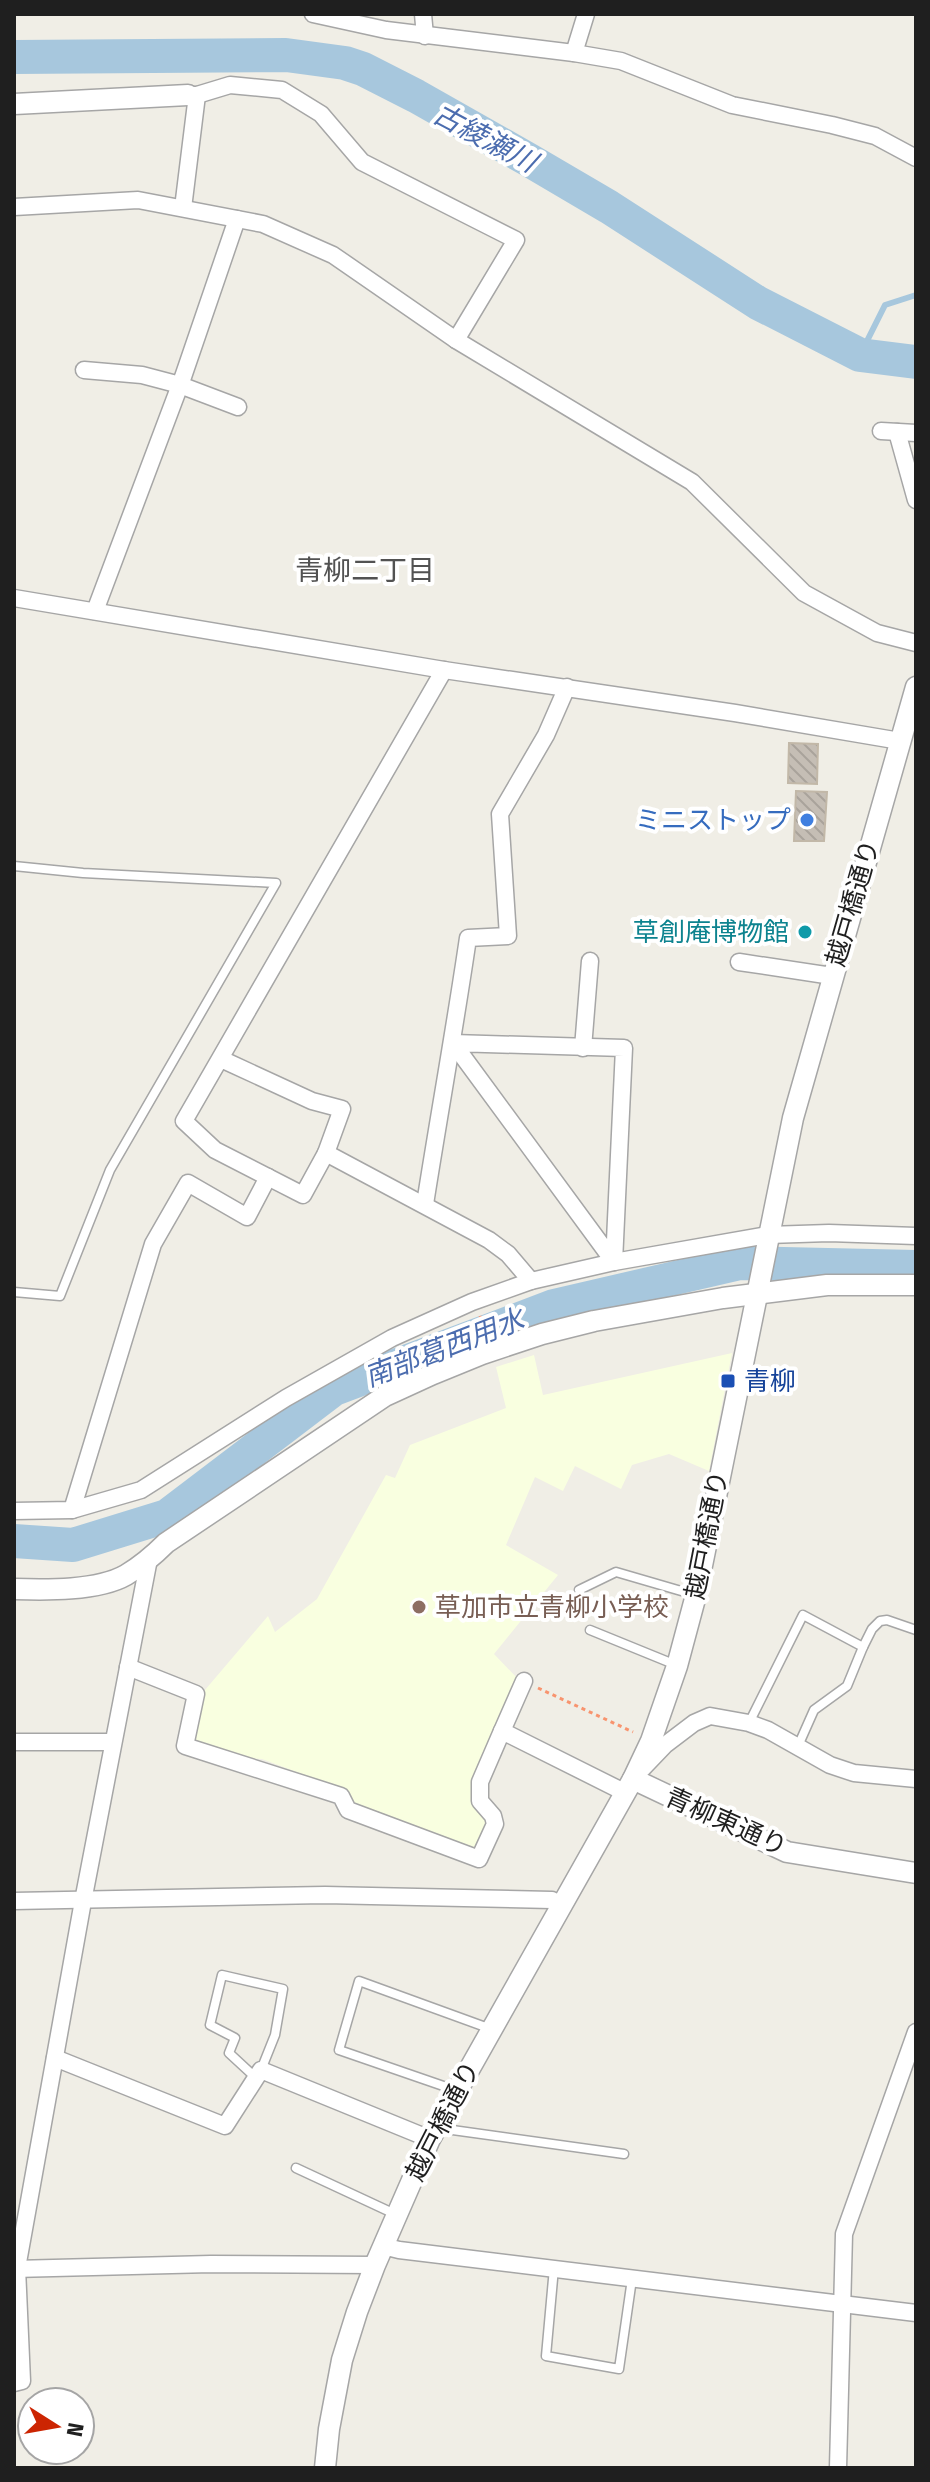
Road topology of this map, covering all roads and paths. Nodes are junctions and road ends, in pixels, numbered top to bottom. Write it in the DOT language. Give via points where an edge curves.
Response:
graph roads {
  1 [pos="313,14"];
  2 [pos="423,14"];
  3 [pos="586,14"];
  4 [pos="340,17"];
  5 [pos="425,36"];
  6 [pos="574,53"];
  7 [pos="193,95"];
  8 [pos="14,104"];
  9 [pos="916,158"];
  10 [pos="14,207"];
  11 [pos="183,208"];
  12 [pos="237,219"];
  13 [pos="456,340"];
  14 [pos="84,370"];
  15 [pos="180,385"];
  16 [pos="238,407"];
  17 [pos="916,433"];
  18 [pos="916,500"];
  19 [pos="14,598"];
  20 [pos="95,611"];
  21 [pos="916,643"];
  22 [pos="444,670"];
  23 [pos="567,687"];
  24 [pos="916,687"];
  25 [pos="900,741"];
  26 [pos="14,866"];
  27 [pos="590,961"];
  28 [pos="739,962"];
  29 [pos="832,976"];
  30 [pos="453,1043"];
  31 [pos="583,1048"];
  32 [pos="221,1059"];
  33 [pos="326,1153"];
  34 [pos="268,1177"];
  35 [pos="425,1204"];
  36 [pos="916,1236"];
  37 [pos="767,1239"];
  38 [pos="614,1262"];
  39 [pos="531,1281"];
  40 [pos="916,1285"];
  41 [pos="757,1290"];
  42 [pos="14,1292"];
  43 [pos="478,1309"];
  44 [pos="487,1339"];
  45 [pos="72,1510"];
  46 [pos="14,1511"];
  47 [pos="149,1559"];
  48 [pos="14,1589"];
  49 [pos="579,1590"];
  50 [pos="696,1595"];
  51 [pos="590,1630"];
  52 [pos="916,1630"];
  53 [pos="863,1647"];
  54 [pos="677,1666"];
  55 [pos="128,1667"];
  56 [pos="524,1681"];
  57 [pos="749,1723"];
  58 [pos="502,1731"];
  59 [pos="651,1741"];
  60 [pos="14,1742"];
  61 [pos="113,1742"];
  62 [pos="798,1746"];
  63 [pos="916,1779"];
  64 [pos="630,1786"];
  65 [pos="916,1873"];
  66 [pos="14,1901"];
  67 [pos="83,1901"];
  68 [pos="563,1906"];
  69 [pos="492,2029"];
  70 [pos="916,2032"];
  71 [pos="55,2058"];
  72 [pos="258,2073"];
  73 [pos="456,2091"];
  74 [pos="433,2134"];
  75 [pos="624,2154"];
  76 [pos="296,2168"];
  77 [pos="397,2215"];
  78 [pos="383,2246"];
  79 [pos="375,2265"];
  80 [pos="554,2268"];
  81 [pos="15,2269"];
  82 [pos="632,2278"];
  83 [pos="843,2303"];
  84 [pos="916,2313"];
  85 [pos="14,2383"];
  86 [pos="325,2468"];
  87 [pos="838,2468"];
  1 -- 4 [label="street"];
  2 -- 5 [label="street"];
  3 -- 6 [label="street"];
  4 -- 5 [label="street"];
  5 -- 6 [label="street"];
  6 -- 9 [label="street" via="621,61 732,105 875,136"];
  7 -- 8 [label="street"];
  7 -- 11 [label="street"];
  7 -- 13 [label="street" via="230,85 282,90 321,114 362,162 516,240"];
  10 -- 11 [label="street" via="138,200"];
  11 -- 12 [label="street"];
  12 -- 13 [label="street" via="263,224 333,255"];
  12 -- 15 [label="street"];
  13 -- 21 [label="street" via="692,482 804,593 877,633"];
  14 -- 15 [label="street" via="142,375"];
  15 -- 16 [label="street"];
  15 -- 20 [label="street"];
  17 -- 18 [label="street" via="889,431"];
  19 -- 20 [label="street"];
  20 -- 22 [label="street"];
  22 -- 23 [label="street"];
  22 -- 32 [label="street"];
  23 -- 25 [label="street"];
  23 -- 30 [label="street" via="500,814 508,936 468,938"];
  24 -- 25 [label="street, 越戸橋通り"];
  25 -- 29 [label="street, 越戸橋通り"];
  26 -- 42 [label="lane" via="276,883 110,1170 60,1296"];
  27 -- 31 [label="street"];
  28 -- 29 [label="street"];
  29 -- 37 [label="street, 越戸橋通り"];
  30 -- 31 [label="street"];
  30 -- 35 [label="street"];
  30 -- 38 [label="street"];
  31 -- 38 [label="street" via="624,1048"];
  32 -- 33 [label="street" via="312,1101 342,1109"];
  32 -- 34 [label="street" via="184,1121 215,1150"];
  33 -- 34 [label="street" via="303,1195"];
  33 -- 35 [label="street"];
  34 -- 45 [label="street" via="247,1217 188,1183 153,1244"];
  35 -- 39 [label="street" via="489,1240"];
  36 -- 37 [label="street" via="829,1233"];
  37 -- 38 [label="street"];
  37 -- 41 [label="street, 越戸橋通り"];
  38 -- 39 [label="street"];
  39 -- 45 [label="street" via="392,1338 141,1490"];
  40 -- 41 [label="street"];
  41 -- 47 [label="street" via="542,1334 433,1374 349,1419"];
  41 -- 50 [label="street, 越戸橋通り"];
  43 -- 44 [label="path"];
  45 -- 46 [label="street"];
  47 -- 48 [label="street" via="124,1576 97,1584"];
  47 -- 55 [label="street"];
  49 -- 50 [label="lane" via="616,1572"];
  50 -- 54 [label="street, 越戸橋通り"];
  51 -- 54 [label="lane"];
  52 -- 53 [label="lane" via="880,1621"];
  53 -- 57 [label="lane" via="803,1615"];
  53 -- 62 [label="lane" via="847,1686 814,1710"];
  54 -- 59 [label="street, 越戸橋通り"];
  55 -- 58 [label="street" via="196,1694 185,1746 341,1796 348,1810 479,1859 495,1824 480,1801 480,1782"];
  55 -- 61 [label="street"];
  56 -- 58 [label="street"];
  56 -- 59 [label="path"];
  57 -- 62 [label="street"];
  57 -- 64 [label="street" via="710,1716 694,1723 665,1745"];
  58 -- 64 [label="street"];
  59 -- 64 [label="street, 越戸橋通り"];
  60 -- 61 [label="street"];
  61 -- 67 [label="street"];
  62 -- 63 [label="street" via="854,1773"];
  64 -- 65 [label="street, 青柳東通り" via="787,1852"];
  64 -- 68 [label="street, 越戸橋通り"];
  66 -- 67 [label="street"];
  67 -- 68 [label="street" via="325,1895 552,1900"];
  67 -- 71 [label="street"];
  68 -- 69 [label="street, 越戸橋通り"];
  69 -- 73 [label="street, 越戸橋通り"];
  69 -- 73 [label="lane" via="359,1981 339,2050"];
  70 -- 83 [label="street" via="844,2234"];
  71 -- 72 [label="street" via="225,2126"];
  71 -- 81 [label="street"];
  72 -- 72 [label="lane" via="275,2035 283,1989 222,1975 210,2025 235,2038 229,2053"];
  72 -- 74 [label="street"];
  73 -- 74 [label="street, 越戸橋通り"];
  74 -- 75 [label="lane"];
  74 -- 77 [label="street, 越戸橋通り"];
  76 -- 77 [label="lane"];
  77 -- 78 [label="street, 越戸橋通り"];
  78 -- 79 [label="street, 越戸橋通り"];
  78 -- 80 [label="street"];
  79 -- 81 [label="street"];
  79 -- 86 [label="street, 越戸橋通り" via="342,2360"];
  80 -- 82 [label="street"];
  80 -- 82 [label="lane" via="546,2356 619,2369"];
  81 -- 85 [label="street" via="22,2381"];
  82 -- 83 [label="street"];
  83 -- 84 [label="street"];
  83 -- 87 [label="street"];
}
